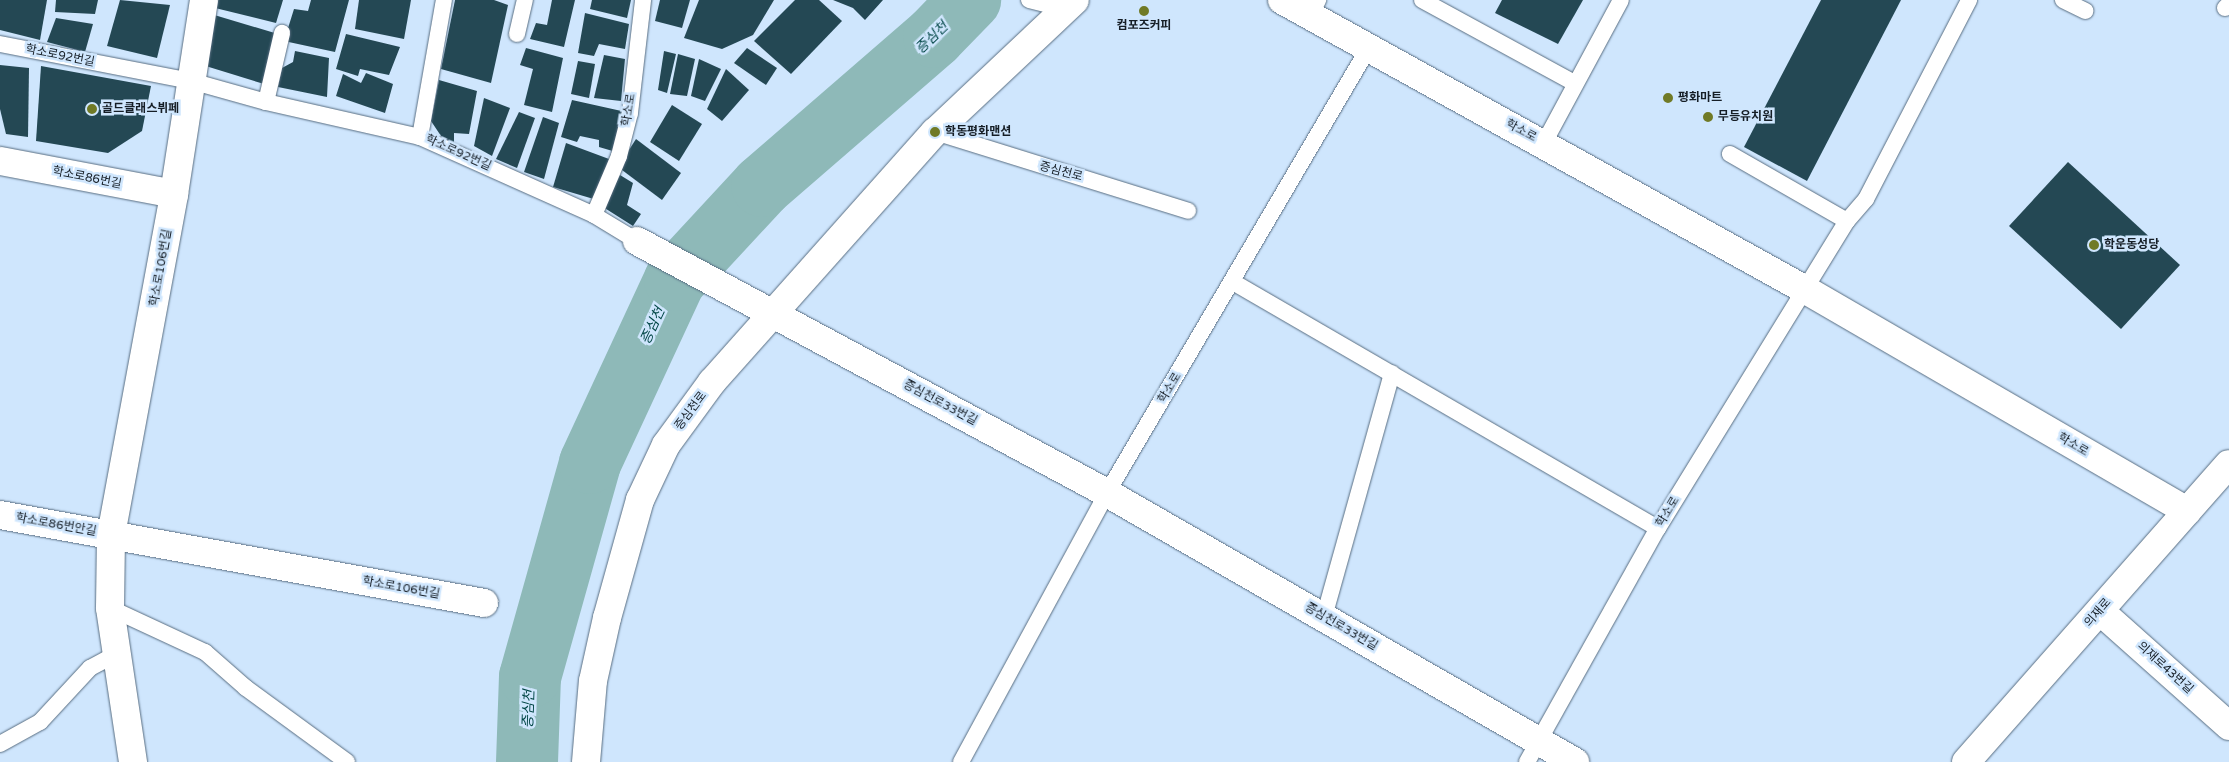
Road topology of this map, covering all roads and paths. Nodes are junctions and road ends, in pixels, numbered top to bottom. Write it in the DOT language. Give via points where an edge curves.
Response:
graph roads {
  1 [pos="204,0"];
  2 [pos="444,0"];
  3 [pos="525,0"];
  4 [pos="643,0"];
  5 [pos="1029,0"];
  6 [pos="1282,0"];
  7 [pos="1422,0"];
  8 [pos="1621,0"];
  9 [pos="1969,0"];
  10 [pos="2063,0"];
  11 [pos="1071,5"];
  12 [pos="1314,8"];
  13 [pos="2086,11"];
  14 [pos="282,33"];
  15 [pos="517,34"];
  16 [pos="0,44"];
  17 [pos="1368,49"];
  18 [pos="191,81"];
  19 [pos="1574,84"];
  20 [pos="266,102"];
  21 [pos="935,132"];
  22 [pos="420,136"];
  23 [pos="1544,144"];
  24 [pos="1730,154"];
  25 [pos="0,161"];
  26 [pos="174,194"];
  27 [pos="1188,211"];
  28 [pos="594,215"];
  29 [pos="1847,221"];
  30 [pos="637,241"];
  31 [pos="1233,282"];
  32 [pos="1804,289"];
  33 [pos="773,313"];
  34 [pos="1392,373"];
  35 [pos="2229,464"];
  36 [pos="1106,493"];
  37 [pos="2187,511"];
  38 [pos="0,515"];
  39 [pos="1658,528"];
  40 [pos="111,535"];
  41 [pos="484,603"];
  42 [pos="110,608"];
  43 [pos="2100,611"];
  44 [pos="1324,617"];
  45 [pos="116,654"];
  46 [pos="2229,726"];
  47 [pos="0,744"];
  48 [pos="1534,751"];
  49 [pos="133,762"];
  50 [pos="347,762"];
  51 [pos="586,762"];
  52 [pos="962,762"];
  53 [pos="1575,762"];
  54 [pos="1966,762"];
  1 -- 18 [label="street, 학소로106번길"];
  2 -- 22 [label="lane"];
  3 -- 15 [label="lane"];
  4 -- 28 [label="lane, 학소로" via="630,113 619,156"];
  5 -- 11 [label="lane"];
  6 -- 12 [label="street, 학소로"];
  7 -- 19 [label="lane"];
  8 -- 19 [label="lane"];
  9 -- 29 [label="lane" via="1866,199"];
  10 -- 13 [label="lane"];
  11 -- 21 [label="street, 증심천로"];
  12 -- 17 [label="street, 학소로"];
  14 -- 20 [label="lane"];
  16 -- 18 [label="lane, 학소로92번길"];
  17 -- 23 [label="street, 학소로"];
  17 -- 31 [label="lane, 학소로"];
  18 -- 20 [label="lane, 학소로92번길"];
  18 -- 26 [label="street, 학소로106번길"];
  19 -- 23 [label="lane"];
  20 -- 22 [label="lane, 학소로92번길"];
  21 -- 27 [label="lane, 증심천로"];
  21 -- 33 [label="street, 증심천로"];
  22 -- 28 [label="lane, 학소로92번길"];
  23 -- 32 [label="street, 학소로"];
  24 -- 29 [label="lane"];
  25 -- 26 [label="street, 학소로86번길"];
  26 -- 40 [label="street, 학소로106번길"];
  28 -- 30 [label="lane, 학소로92번길"];
  29 -- 32 [label="lane"];
  30 -- 33 [label="street, 증심천로33번길"];
  31 -- 34 [label="lane"];
  31 -- 36 [label="lane, 학소로"];
  32 -- 37 [label="street, 학소로"];
  32 -- 39 [label="lane, 학소로"];
  33 -- 36 [label="street, 증심천로33번길"];
  33 -- 51 [label="street, 증심천로" via="712,382 666,445 640,500 607,618 594,681"];
  34 -- 39 [label="lane"];
  34 -- 44 [label="lane"];
  35 -- 37 [label="street, 의재로"];
  36 -- 44 [label="street, 증심천로33번길"];
  36 -- 52 [label="lane"];
  37 -- 43 [label="street, 의재로"];
  38 -- 40 [label="street, 학소로86번안길"];
  39 -- 48 [label="lane, 학소로"];
  40 -- 41 [label="street, 학소로106번길"];
  40 -- 42 [label="street, 학소로106번길"];
  42 -- 45 [label="street, 학소로106번길"];
  42 -- 50 [label="lane" via="205,652 246,688"];
  43 -- 46 [label="street, 의재로43번길"];
  43 -- 54 [label="street, 의재로"];
  44 -- 48 [label="street, 증심천로33번길"];
  45 -- 47 [label="lane" via="90,668 40,722"];
  45 -- 49 [label="street, 학소로106번길"];
  48 -- 53 [label="street, 증심천로33번길"];
}
